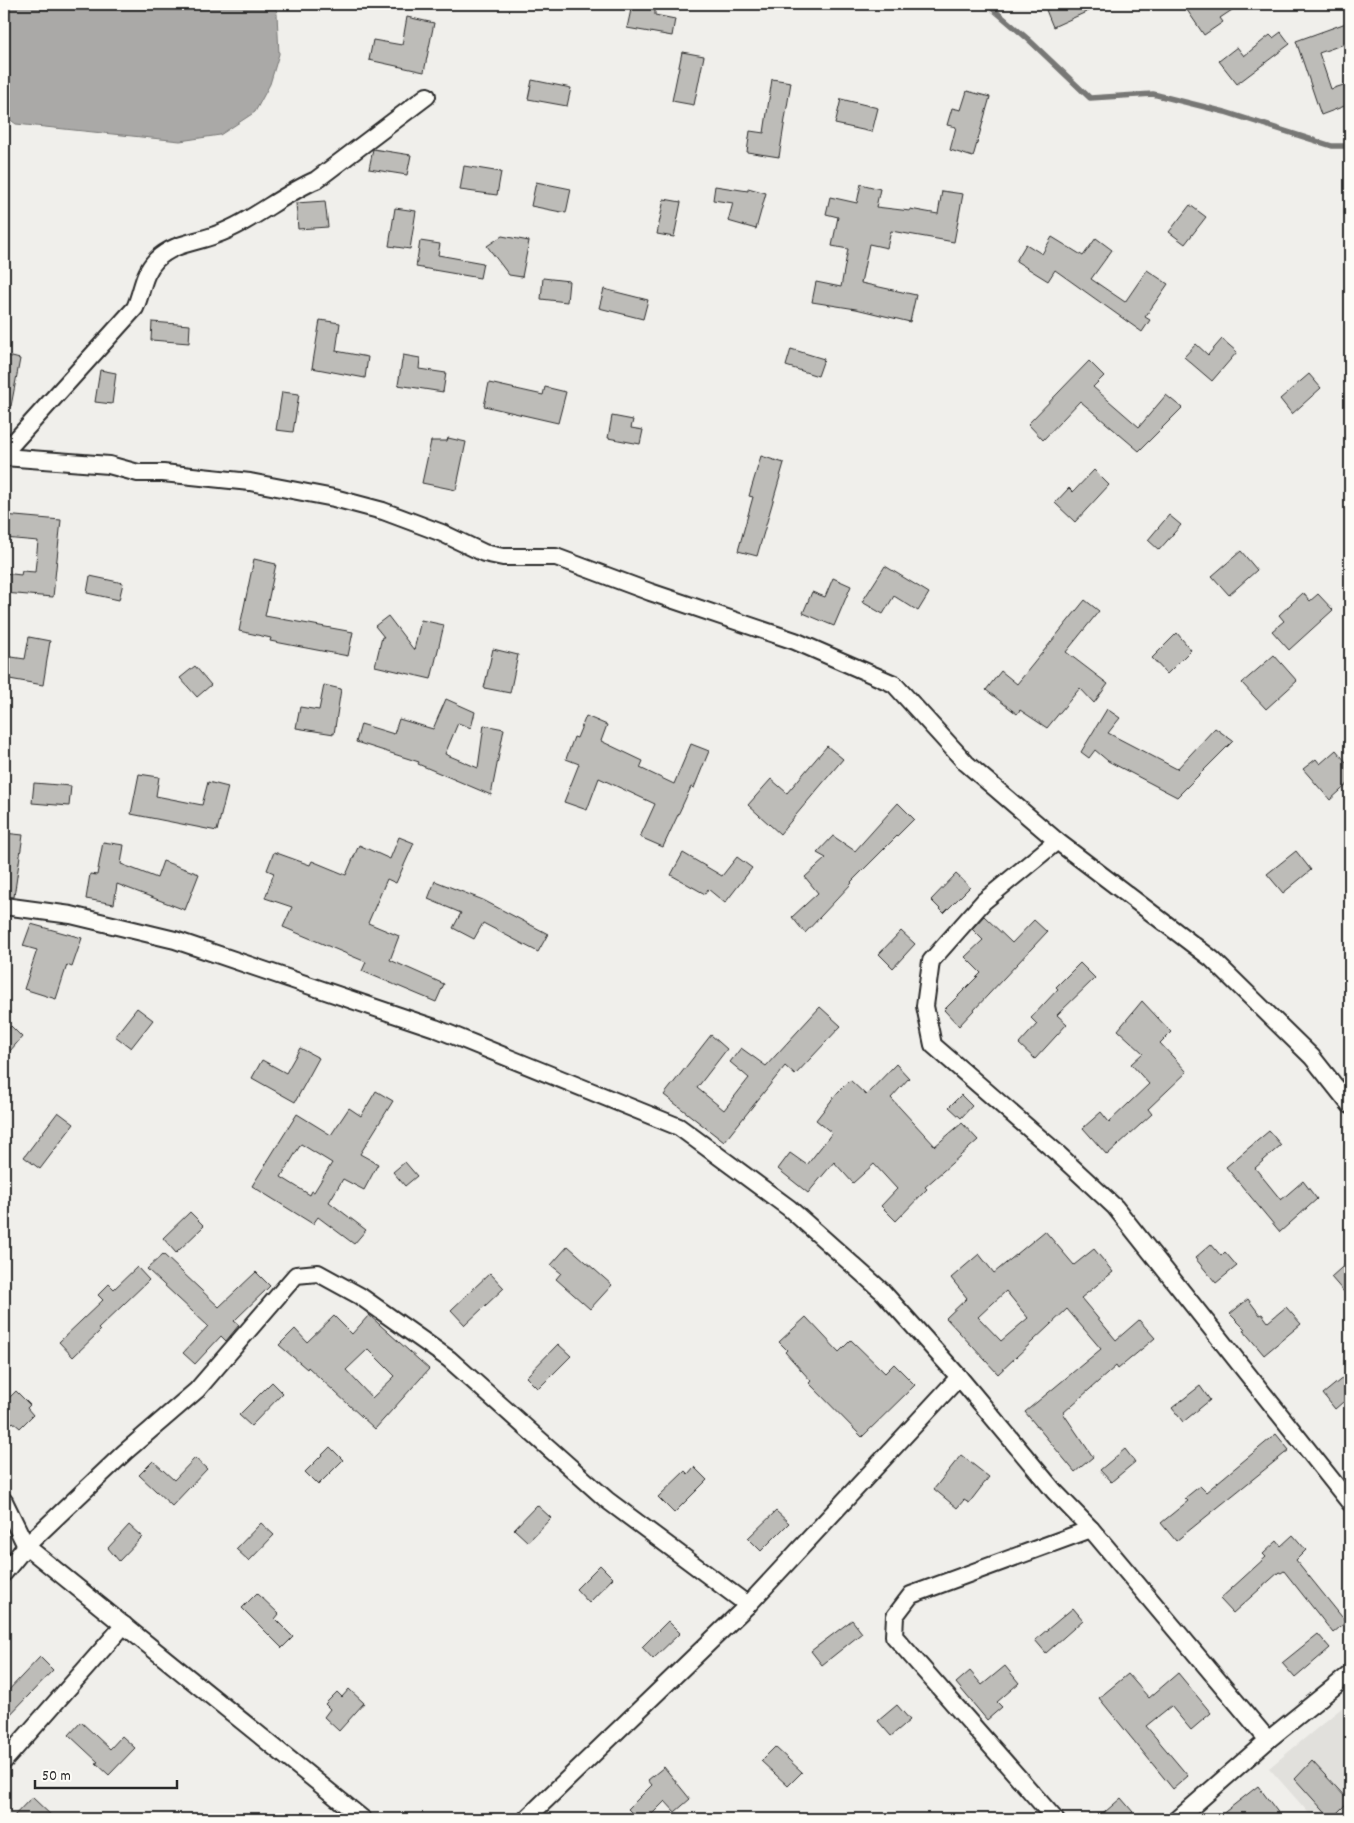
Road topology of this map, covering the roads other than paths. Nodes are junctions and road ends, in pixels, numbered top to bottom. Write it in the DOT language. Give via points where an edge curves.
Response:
graph roads {
  1 [pos="428,96"];
  2 [pos="4,455"];
  3 [pos="1057,841"];
  4 [pos="4,906"];
  5 [pos="1350,1104"];
  6 [pos="959,1377"];
  7 [pos="4,1501"];
  8 [pos="1350,1503"];
  9 [pos="1091,1529"];
  10 [pos="26,1546"];
  11 [pos="4,1573"];
  12 [pos="748,1605"];
  13 [pos="124,1625"];
  14 [pos="1350,1674"];
  15 [pos="1268,1740"];
  16 [pos="4,1761"];
  17 [pos="363,1819"];
  18 [pos="526,1819"];
  19 [pos="1055,1819"];
  20 [pos="1178,1819"];
  1 -- 2 [label="street" via="316,180 297,188 231,229 168,250 162,255 144,276 135,308"];
  2 -- 3 [label="street" via="109,466 138,473 250,482 334,498 442,533 484,553 556,557 788,638 894,684 966,763"];
  3 -- 5 [label="street" via="1212,959 1312,1057"];
  3 -- 8 [label="street" via="984,902 931,961 925,1006 933,1045 1115,1207"];
  4 -- 6 [label="street" via="71,915 175,940 435,1028 679,1127 789,1208 875,1285"];
  6 -- 9 [label="street" via="1054,1491"];
  6 -- 12 [label="street"];
  7 -- 10 [label="street"];
  9 -- 15 [label="street"];
  9 -- 19 [label="street" via="911,1595 894,1616 894,1636"];
  10 -- 11 [label="street"];
  10 -- 12 [label="street" via="125,1452 197,1390 296,1275 318,1273 360,1296 450,1359 607,1500"];
  10 -- 13 [label="street"];
  12 -- 18 [label="street"];
  13 -- 16 [label="street"];
  13 -- 17 [label="street"];
  14 -- 15 [label="street"];
  15 -- 20 [label="street"];
}
